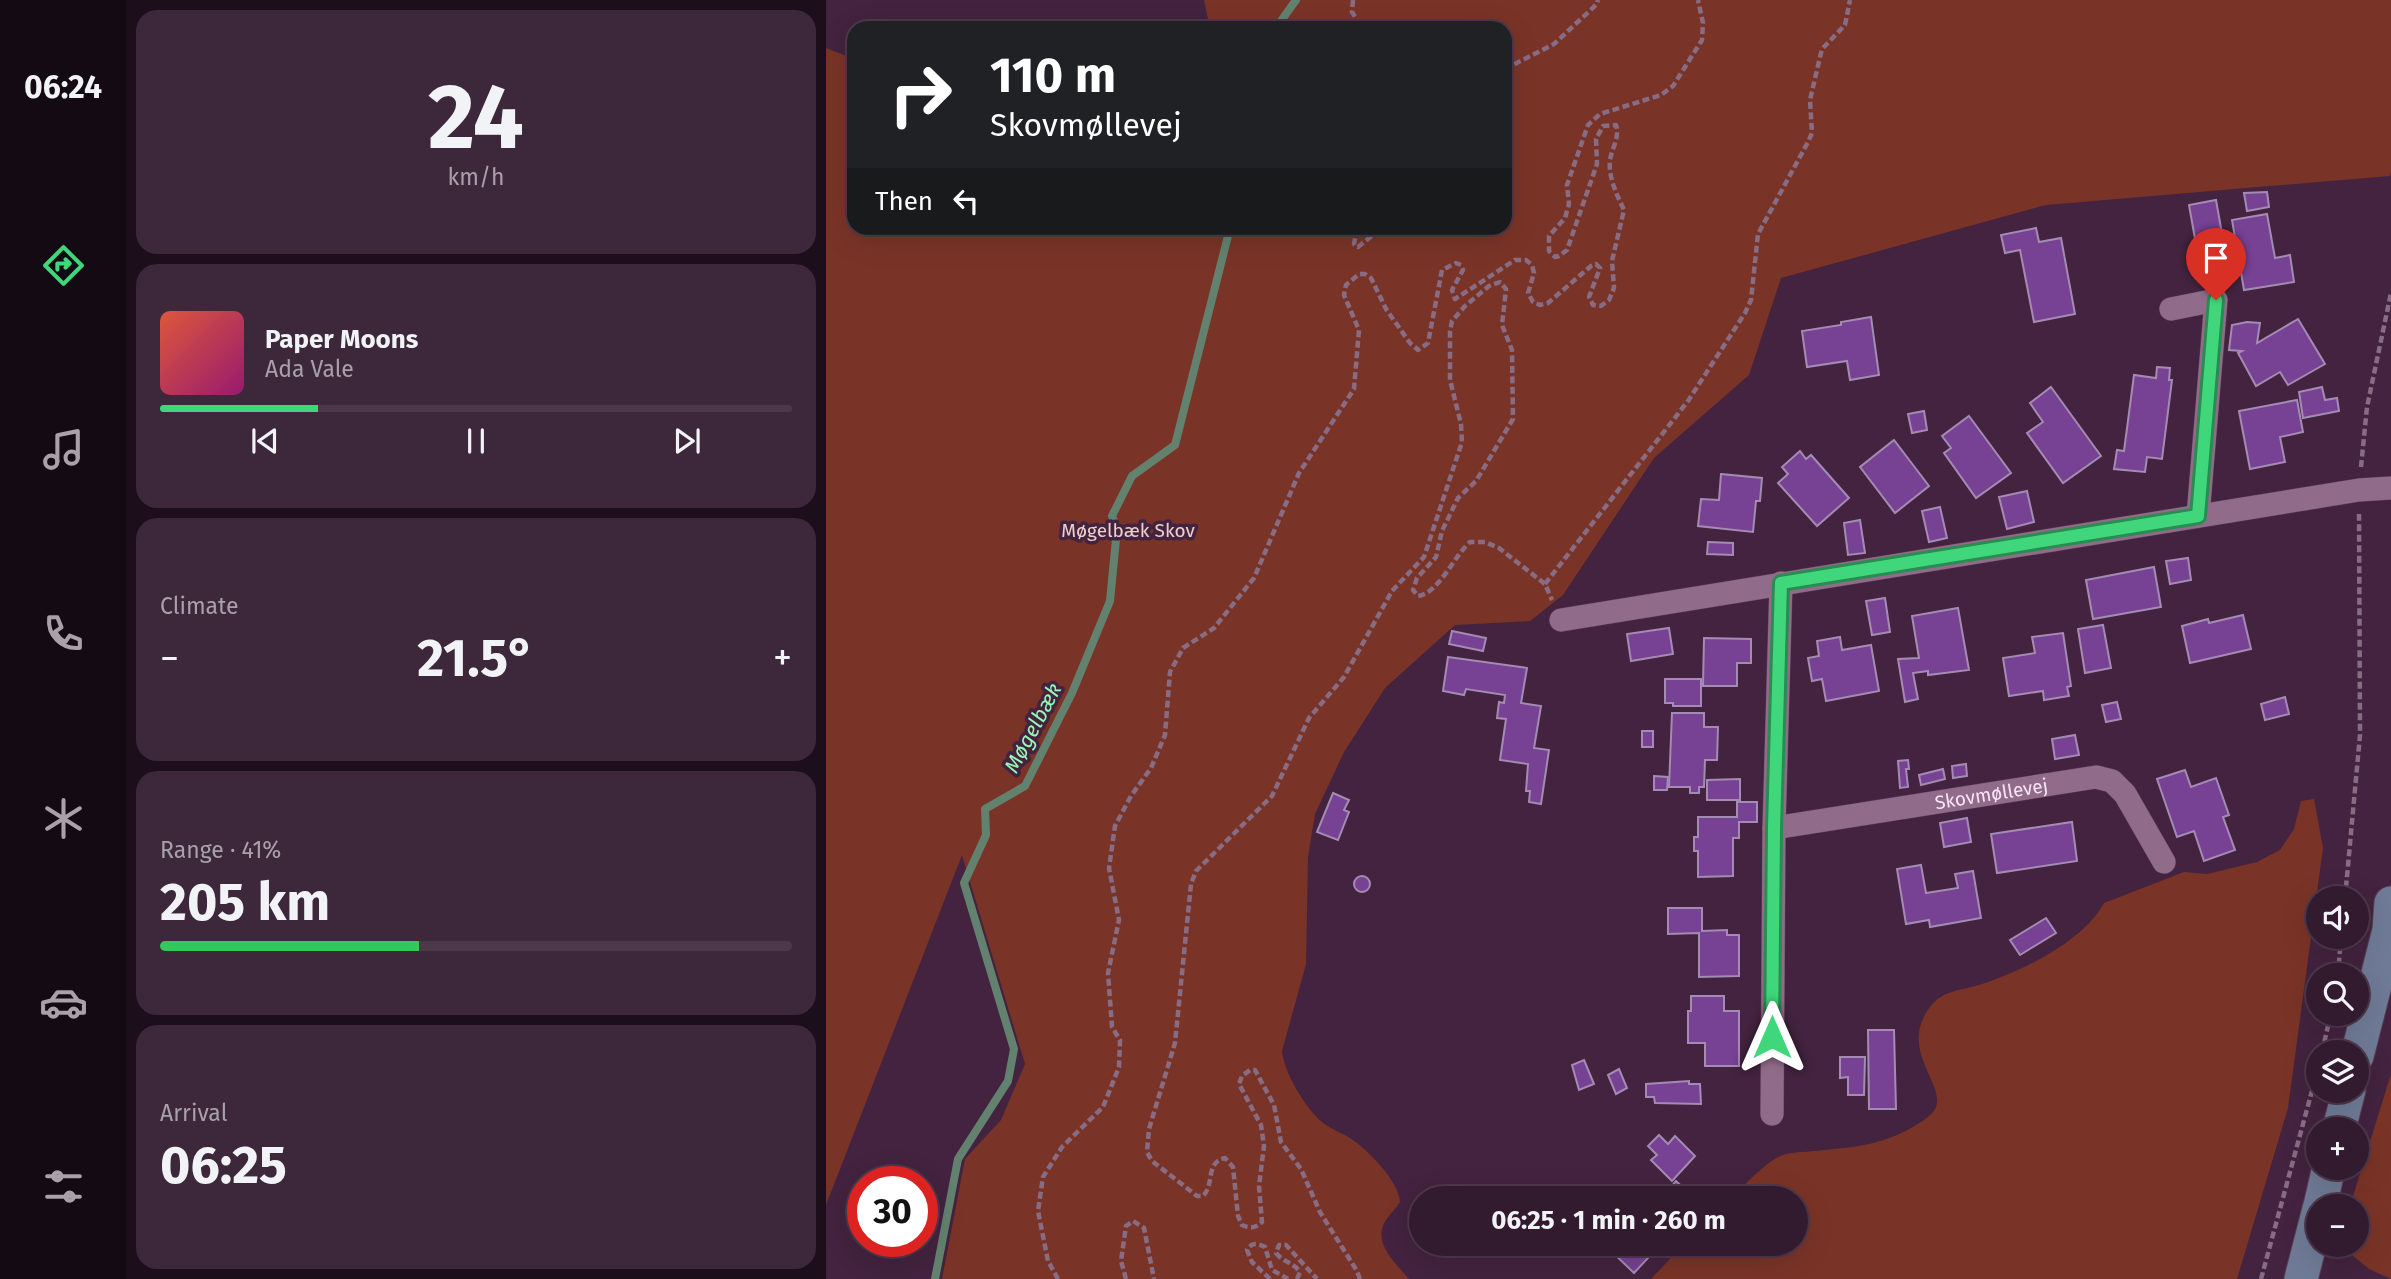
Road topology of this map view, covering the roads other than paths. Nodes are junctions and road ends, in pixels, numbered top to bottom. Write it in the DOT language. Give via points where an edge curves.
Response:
graph roads {
  1 [pos="2171,309"];
  2 [pos="2391,488"];
  3 [pos="2198,516"];
  4 [pos="1781,583"];
  5 [pos="1561,620"];
  6 [pos="1774,828"];
  7 [pos="2164,862"];
  8 [pos="2391,903"];
  9 [pos="2361,1040"];
  10 [pos="1772,1115"];
  11 [pos="2307,1257"];
  12 [pos="2301,1279"];
  1 -- 3 [label="street" via="2216,300"];
  2 -- 3 [label="street"];
  3 -- 4 [label="street"];
  4 -- 5 [label="street"];
  4 -- 6 [label="street"];
  6 -- 7 [label="street, Skovmøllevej" via="2096,777 2112,781 2125,794"];
  6 -- 10 [label="street"];
  8 -- 9 [label="main road" via="2389,930"];
  11 -- 12 [label="main road"];
}
